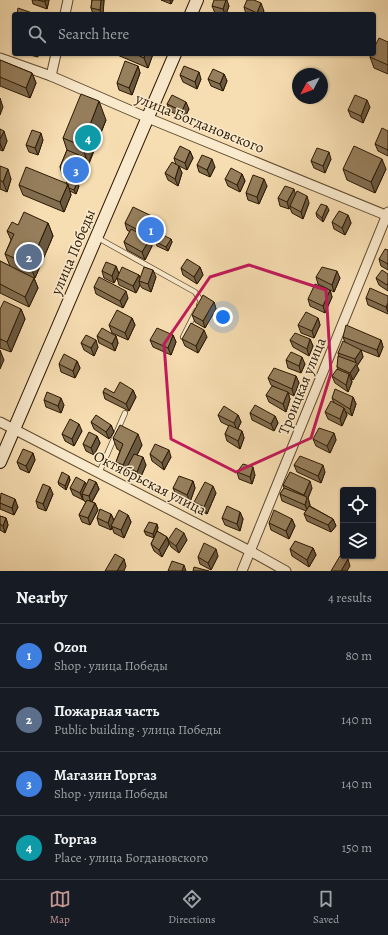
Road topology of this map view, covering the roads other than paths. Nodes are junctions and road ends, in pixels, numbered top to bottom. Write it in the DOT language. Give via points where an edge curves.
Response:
graph roads {
  1 [pos="68,0"];
  2 [pos="197,0"];
  3 [pos="65,12"];
  4 [pos="192,12"];
  5 [pos="56,56"];
  6 [pos="174,56"];
  7 [pos="0,58"];
  8 [pos="51,76"];
  9 [pos="148,118"];
  10 [pos="388,214"];
  11 [pos="96,237"];
  12 [pos="183,336"];
  13 [pos="125,414"];
  14 [pos="0,422"];
  15 [pos="14,429"];
  16 [pos="0,462"];
  17 [pos="99,473"];
  18 [pos="250,551"];
  19 [pos="242,571"];
  20 [pos="286,571"];
  1 -- 3 [label="street"];
  2 -- 4 [label="street"];
  5 -- 8 [label="street"];
  6 -- 9 [label="street, улица Победы"];
  7 -- 8 [label="street, улица Богдановского"];
  8 -- 9 [label="street, улица Богдановского"];
  9 -- 10 [label="street, улица Богдановского"];
  9 -- 11 [label="street, улица Победы"];
  10 -- 18 [label="street, Троицкая улица"];
  11 -- 12 [label="lane" via="195,292 201,301"];
  11 -- 15 [label="street, улица Победы"];
  13 -- 17 [label="lane"];
  14 -- 15 [label="street, Октябрьская улица"];
  15 -- 16 [label="street, улица Победы"];
  15 -- 17 [label="street, Октябрьская улица"];
  17 -- 18 [label="street, Октябрьская улица"];
  18 -- 19 [label="street, Троицкая улица"];
  18 -- 20 [label="street, Октябрьская улица"];
}
